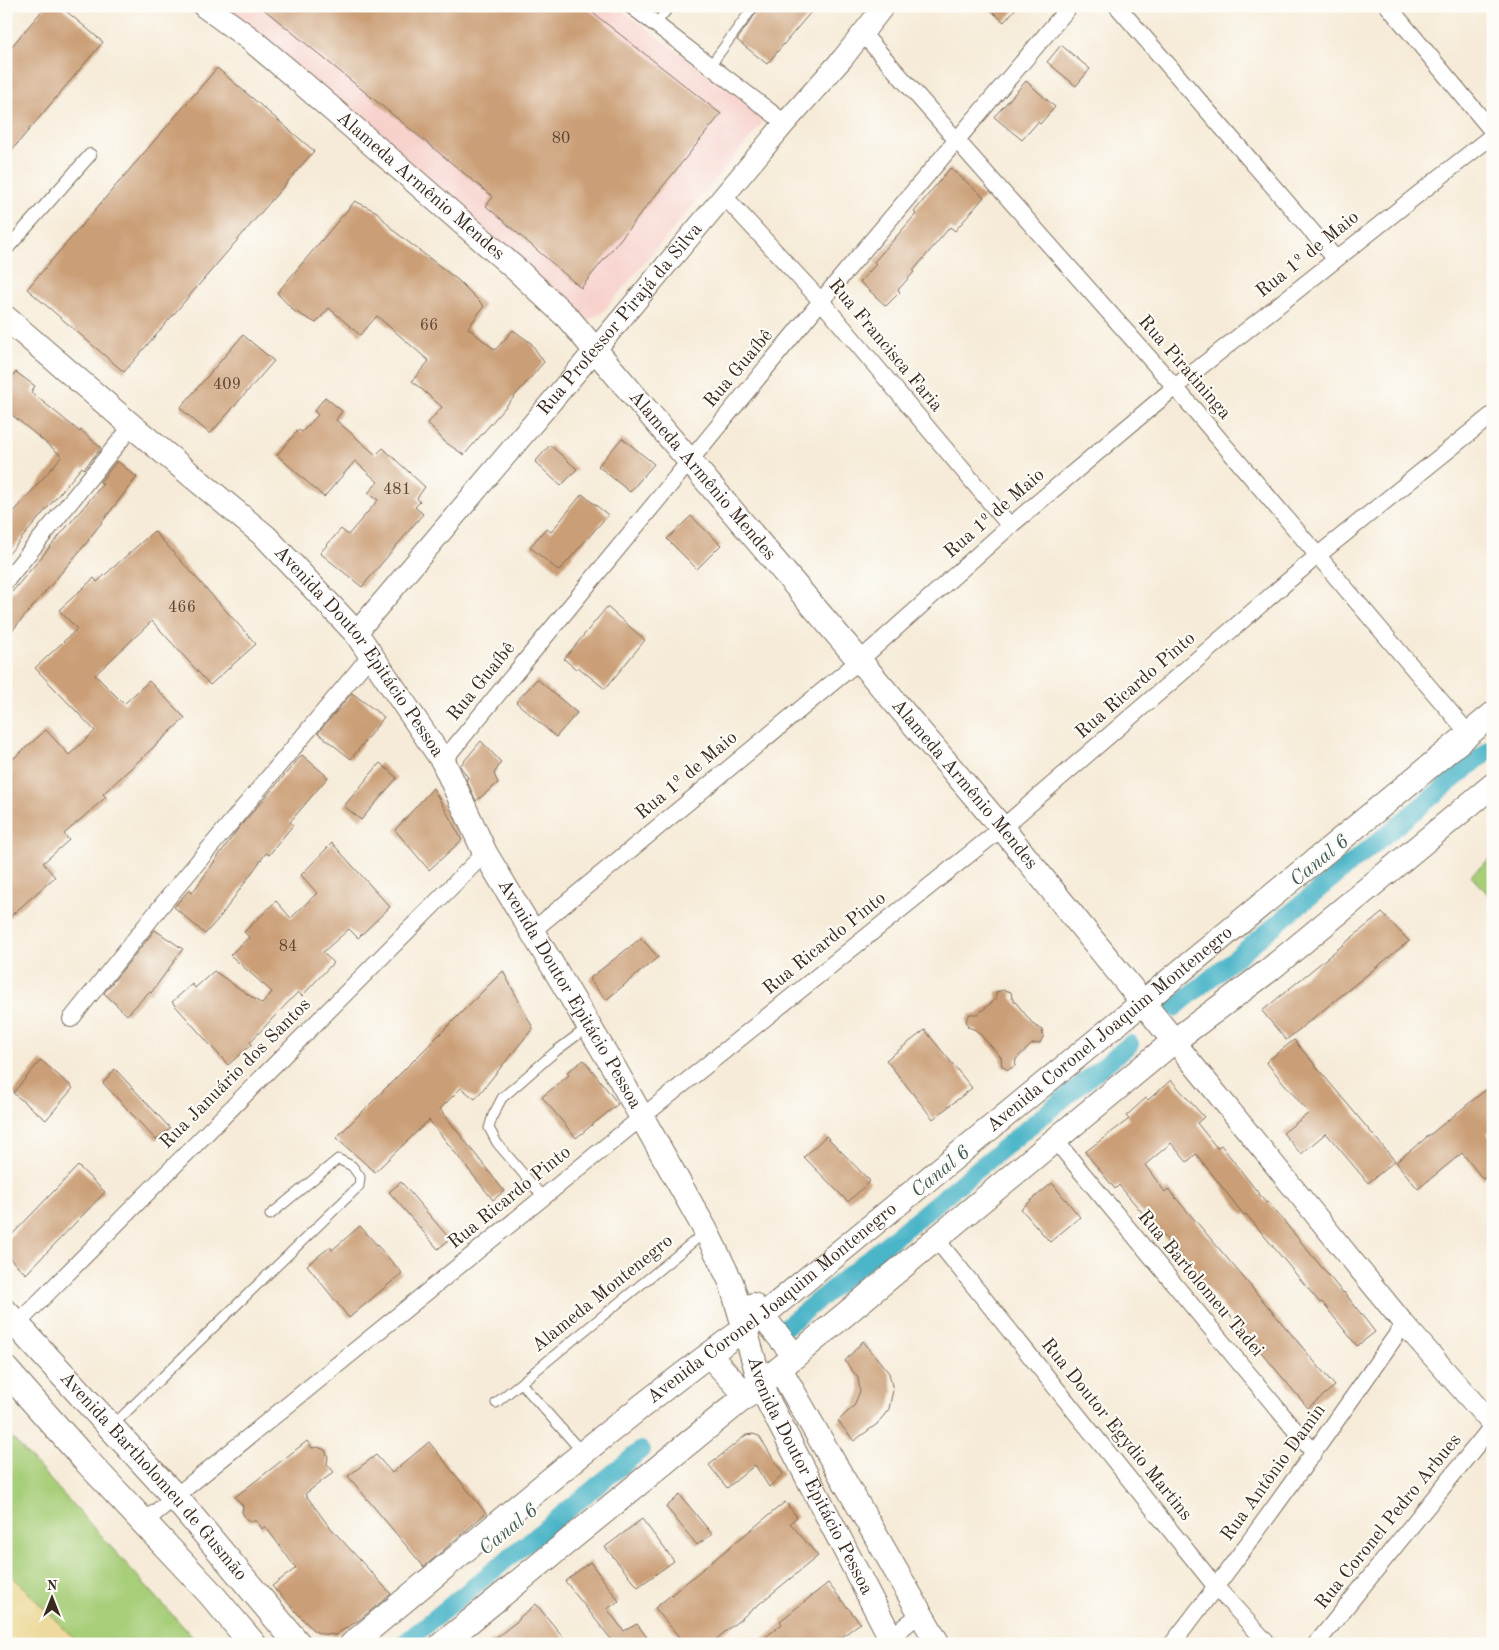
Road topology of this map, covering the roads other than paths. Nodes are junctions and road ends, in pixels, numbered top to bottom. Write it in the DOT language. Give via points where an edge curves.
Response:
graph roads {
  1 [pos="206,6"];
  2 [pos="632,6"];
  3 [pos="670,6"];
  4 [pos="754,6"];
  5 [pos="884,6"];
  6 [pos="1070,6"];
  7 [pos="1117,6"];
  8 [pos="1388,6"];
  9 [pos="656,24"];
  10 [pos="862,33"];
  11 [pos="710,66"];
  12 [pos="785,123"];
  13 [pos="1493,133"];
  14 [pos="957,139"];
  15 [pos="90,156"];
  16 [pos="724,196"];
  17 [pos="6,250"];
  18 [pos="1335,258"];
  19 [pos="822,301"];
  20 [pos="6,318"];
  21 [pos="595,350"];
  22 [pos="1175,387"];
  23 [pos="1493,414"];
  24 [pos="132,426"];
  25 [pos="689,461"];
  26 [pos="1010,526"];
  27 [pos="1317,556"];
  28 [pos="6,581"];
  29 [pos="356,632"];
  30 [pos="371,655"];
  31 [pos="860,660"];
  32 [pos="1493,714"];
  33 [pos="1468,734"];
  34 [pos="443,761"];
  35 [pos="1493,785"];
  36 [pos="1002,828"];
  37 [pos="484,853"];
  38 [pos="530,932"];
  39 [pos="71,1019"];
  40 [pos="1160,1023"];
  41 [pos="588,1027"];
  42 [pos="642,1116"];
  43 [pos="1055,1140"];
  44 [pos="542,1197"];
  45 [pos="270,1216"];
  46 [pos="706,1231"];
  47 [pos="936,1239"];
  48 [pos="11,1318"];
  49 [pos="754,1322"];
  50 [pos="1404,1324"];
  51 [pos="709,1355"];
  52 [pos="6,1370"];
  53 [pos="767,1373"];
  54 [pos="521,1383"];
  55 [pos="496,1403"];
  56 [pos="1493,1425"];
  57 [pos="111,1427"];
  58 [pos="584,1453"];
  59 [pos="1314,1454"];
  60 [pos="176,1497"];
  61 [pos="144,1522"];
  62 [pos="1216,1587"];
  63 [pos="921,1613"];
  64 [pos="889,1642"];
  65 [pos="253,1644"];
  66 [pos="298,1644"];
  67 [pos="352,1644"];
  68 [pos="442,1644"];
  69 [pos="938,1644"];
  70 [pos="1172,1644"];
  71 [pos="1268,1644"];
  72 [pos="1316,1644"];
  1 -- 21 [label="main road, Alameda Armênio Mendes" via="294,75 518,271 568,318"];
  2 -- 9 [label="street"];
  3 -- 9 [label="lane"];
  4 -- 11 [label="lane"];
  5 -- 10 [label="street, Rua Professor Pirajá da Silva"];
  6 -- 14 [label="street, Rua Guaíbê"];
  7 -- 18 [label="street"];
  8 -- 13 [label="street"];
  9 -- 11 [label="street"];
  10 -- 12 [label="street, Rua Professor Pirajá da Silva"];
  10 -- 14 [label="street, Rua Piratininga"];
  11 -- 12 [label="street"];
  12 -- 16 [label="street, Rua Professor Pirajá da Silva"];
  13 -- 18 [label="street, Rua 1º de Maio"];
  14 -- 19 [label="street, Rua Guaíbê"];
  14 -- 22 [label="street, Rua Piratininga"];
  15 -- 17 [label="street"];
  16 -- 19 [label="street, Rua Francisca Faria"];
  16 -- 21 [label="street, Rua Professor Pirajá da Silva"];
  18 -- 22 [label="street, Rua 1º de Maio"];
  19 -- 25 [label="street, Rua Guaíbê"];
  19 -- 26 [label="street, Rua Francisca Faria"];
  20 -- 24 [label="main road, Avenida Doutor Epitácio Pessoa"];
  21 -- 25 [label="main road, Alameda Armênio Mendes"];
  21 -- 29 [label="street, Rua Professor Pirajá da Silva"];
  22 -- 26 [label="street, Rua 1º de Maio"];
  22 -- 27 [label="street, Rua Piratininga"];
  23 -- 27 [label="street, Rua Ricardo Pinto"];
  24 -- 28 [label="street"];
  24 -- 29 [label="main road, Avenida Doutor Epitácio Pessoa" via="266,537"];
  25 -- 31 [label="main road, Alameda Armênio Mendes"];
  25 -- 34 [label="street, Rua Guaíbê"];
  26 -- 31 [label="street, Rua 1º de Maio"];
  27 -- 33 [label="street, Rua Piratininga"];
  27 -- 36 [label="street, Rua Ricardo Pinto"];
  29 -- 30 [label="main road, Avenida Doutor Epitácio Pessoa"];
  30 -- 34 [label="main road, Avenida Doutor Epitácio Pessoa"];
  30 -- 39 [label="street"];
  31 -- 36 [label="main road, Alameda Armênio Mendes"];
  31 -- 38 [label="street, Rua 1º de Maio"];
  32 -- 33 [label="main road, Avenida Coronel Joaquim Montenegro"];
  33 -- 40 [label="main road, Avenida Coronel Joaquim Montenegro"];
  34 -- 37 [label="main road, Avenida Doutor Epitácio Pessoa"];
  35 -- 40 [label="main road, Avenida Coronel Joaquim Montenegro" via="1268,971"];
  36 -- 40 [label="main road, Alameda Armênio Mendes"];
  36 -- 42 [label="street, Rua Ricardo Pinto"];
  37 -- 38 [label="main road, Avenida Doutor Epitácio Pessoa"];
  37 -- 48 [label="street, Rua Januário dos Santos"];
  38 -- 41 [label="main road, Avenida Doutor Epitácio Pessoa"];
  40 -- 43 [label="main road, Avenida Coronel Joaquim Montenegro"];
  40 -- 49 [label="main road, Avenida Coronel Joaquim Montenegro"];
  40 -- 50 [label="street"];
  41 -- 42 [label="main road, Avenida Doutor Epitácio Pessoa"];
  41 -- 44 [label="lane" via="502,1098 489,1128 497,1143"];
  42 -- 44 [label="street, Rua Ricardo Pinto"];
  42 -- 46 [label="main road, Avenida Doutor Epitácio Pessoa"];
  43 -- 47 [label="main road, Avenida Coronel Joaquim Montenegro"];
  43 -- 59 [label="street, Rua Bartolomeu Tadei"];
  44 -- 60 [label="street, Rua Ricardo Pinto"];
  45 -- 57 [label="lane" via="338,1159 352,1166 360,1177 359,1186"];
  46 -- 49 [label="main road, Avenida Doutor Epitácio Pessoa"];
  46 -- 54 [label="lane, Alameda Montenegro"];
  47 -- 53 [label="main road, Avenida Coronel Joaquim Montenegro"];
  47 -- 62 [label="street, Rua Doutor Egydio Martins"];
  48 -- 57 [label="main road, Avenida Bartholomeu de Gusmão"];
  49 -- 51 [label="main road, Avenida Coronel Joaquim Montenegro"];
  49 -- 53 [label="main road, Avenida Doutor Epitácio Pessoa"];
  49 -- 53 [label="main road"];
  50 -- 56 [label="street"];
  50 -- 59 [label="street, Rua Antônio Damin"];
  51 -- 53 [label="main road"];
  51 -- 58 [label="main road, Avenida Coronel Joaquim Montenegro"];
  52 -- 61 [label="main road, Avenida Bartholomeu de Gusmão"];
  53 -- 63 [label="main road, Avenida Doutor Epitácio Pessoa"];
  53 -- 64 [label="main road, Avenida Doutor Epitácio Pessoa"];
  53 -- 68 [label="main road, Avenida Coronel Joaquim Montenegro"];
  54 -- 55 [label="lane, Alameda Montenegro"];
  54 -- 58 [label="lane"];
  56 -- 72 [label="street, Rua Coronel Pedro Arbues"];
  57 -- 60 [label="main road, Avenida Bartholomeu de Gusmão"];
  58 -- 67 [label="main road, Avenida Coronel Joaquim Montenegro"];
  59 -- 62 [label="street, Rua Antônio Damin"];
  60 -- 61 [label="street, Rua Ricardo Pinto"];
  60 -- 66 [label="main road, Avenida Bartholomeu de Gusmão"];
  61 -- 65 [label="main road, Avenida Bartholomeu de Gusmão"];
  62 -- 70 [label="street, Rua Antônio Damin"];
  62 -- 71 [label="street, Rua Doutor Egydio Martins"];
  63 -- 64 [label="street"];
  63 -- 69 [label="main road, Avenida Doutor Epitácio Pessoa"];
}
